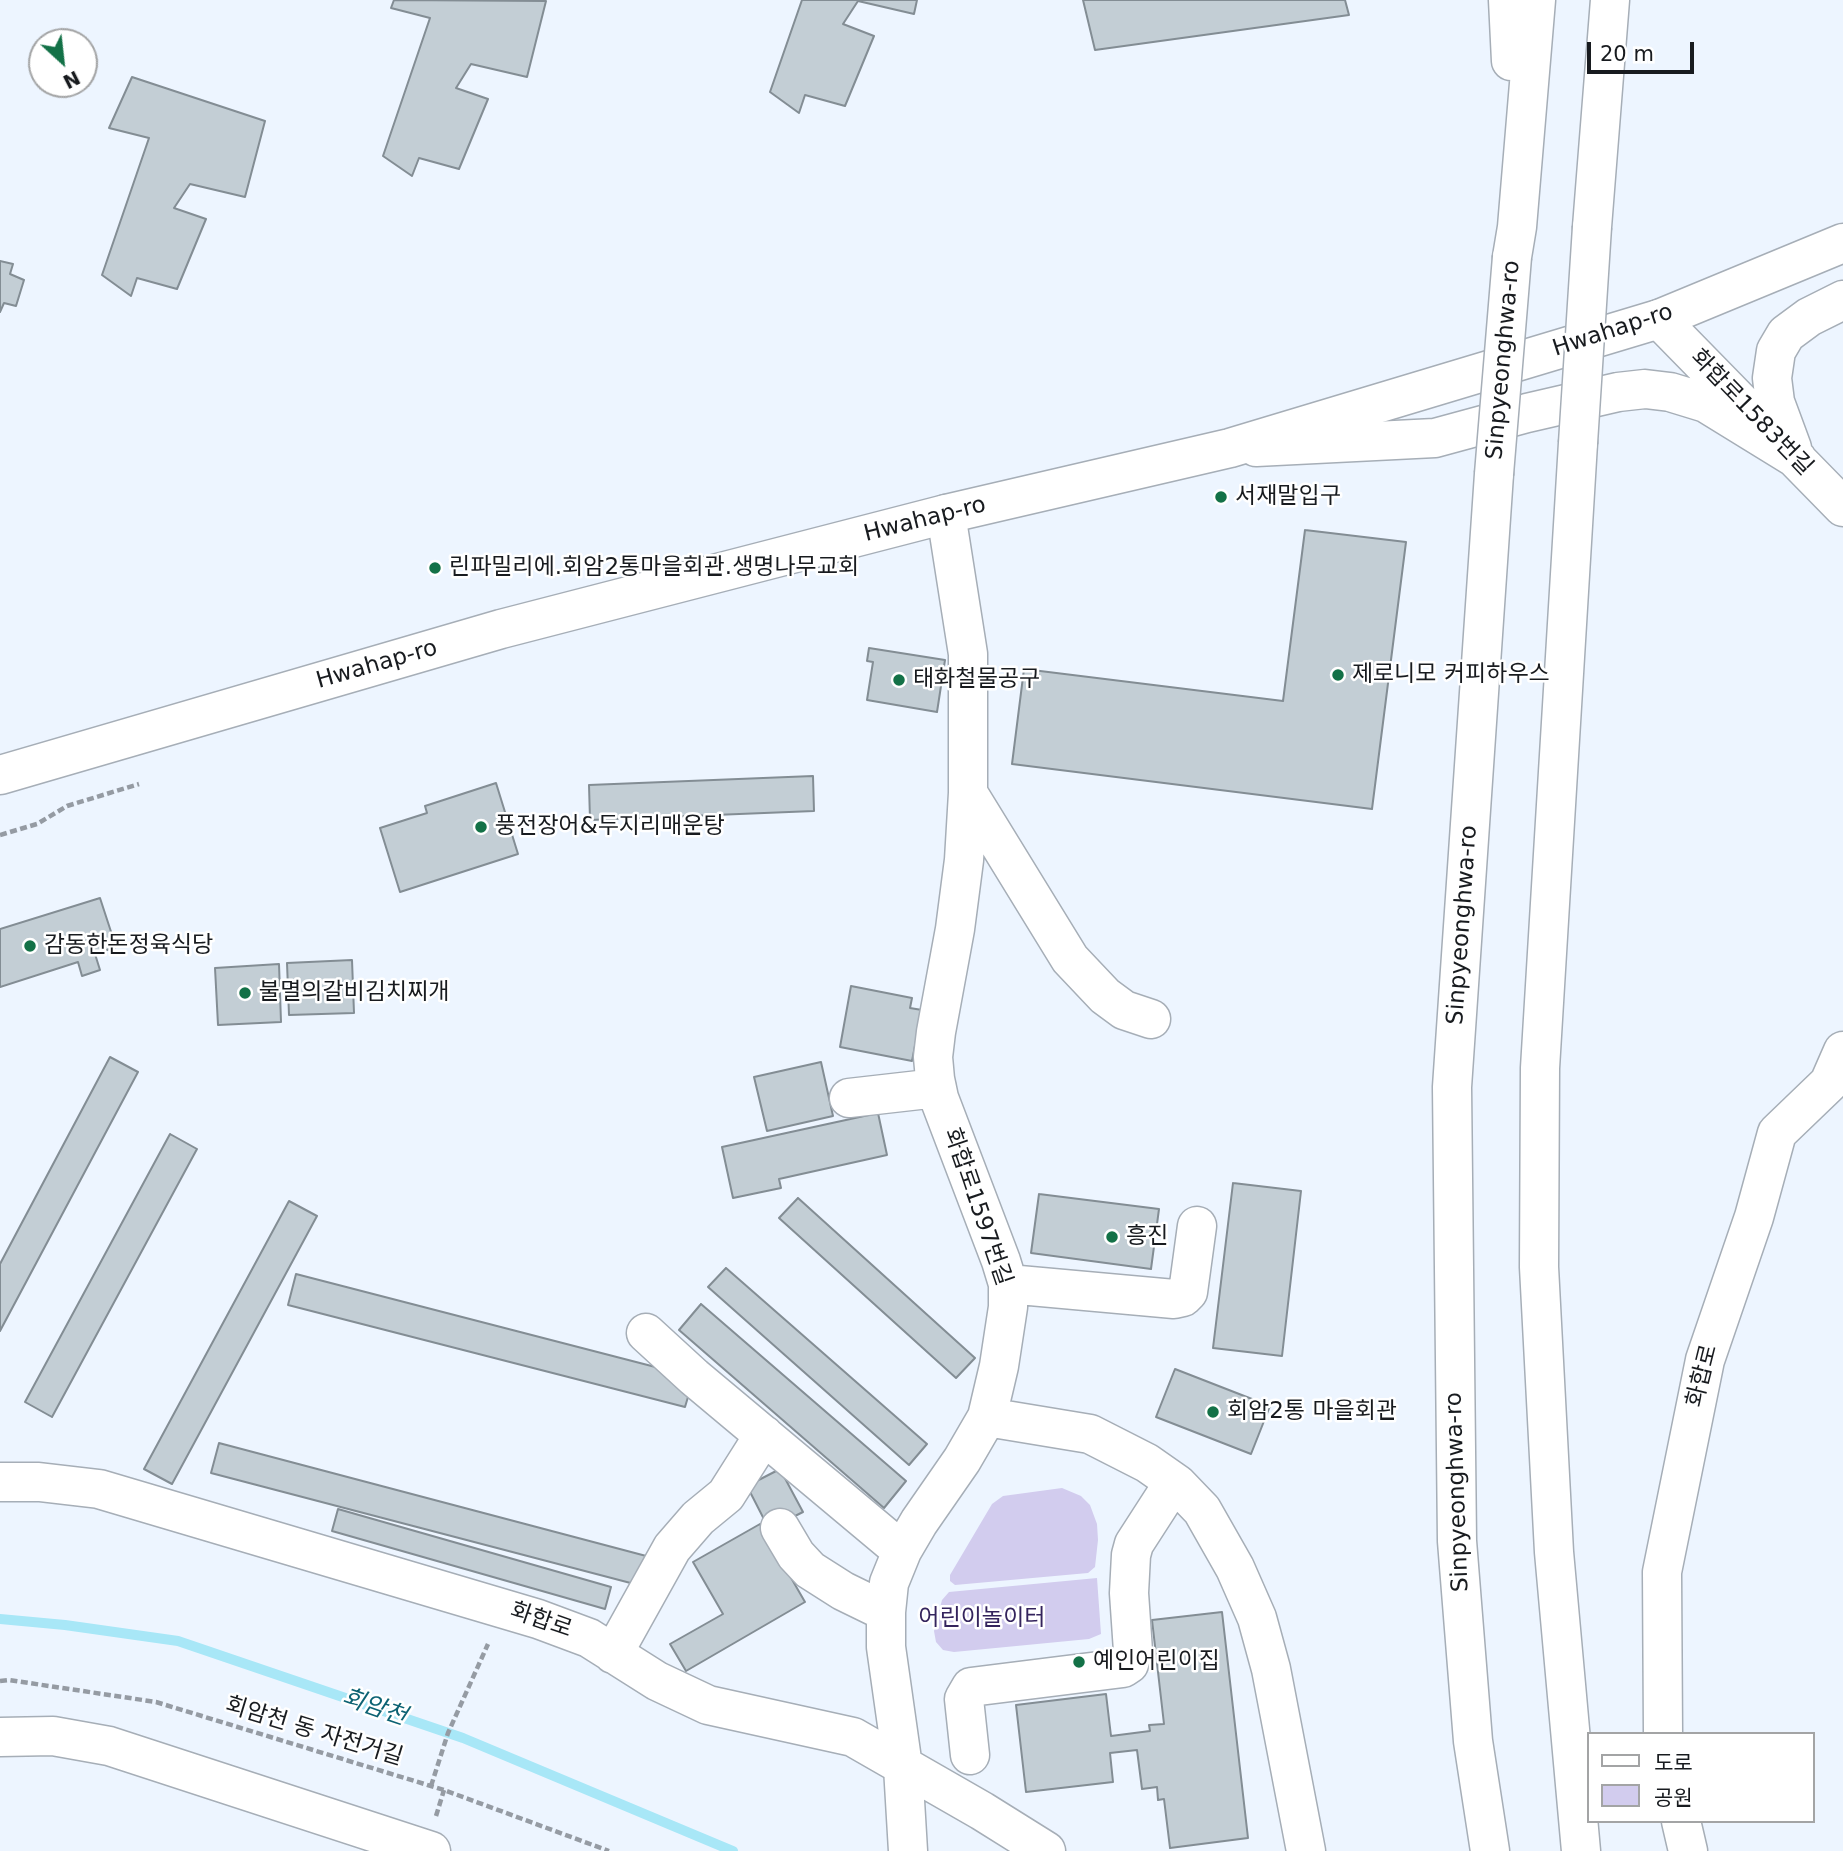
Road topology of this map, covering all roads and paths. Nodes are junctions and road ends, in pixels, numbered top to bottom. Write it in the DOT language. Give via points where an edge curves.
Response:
graph roads {
  1 [pos="1508,0"];
  2 [pos="1536,0"];
  3 [pos="1610,0"];
  4 [pos="1633,0"];
  5 [pos="1598,154"];
  6 [pos="1514,242"];
  7 [pos="1843,243"];
  8 [pos="1843,300"];
  9 [pos="1659,318"];
  10 [pos="1230,448"];
  11 [pos="1797,459"];
  12 [pos="1843,507"];
  13 [pos="946,514"];
  14 [pos="0,775"];
  15 [pos="139,784"];
  16 [pos="968,793"];
  17 [pos="0,835"];
  18 [pos="1151,1019"];
  19 [pos="1843,1051"];
  20 [pos="937,1088"];
  21 [pos="849,1098"];
  22 [pos="1197,1226"];
  23 [pos="1008,1284"];
  24 [pos="646,1333"];
  25 [pos="987,1417"];
  26 [pos="764,1434"];
  27 [pos="0,1482"];
  28 [pos="1174,1482"];
  29 [pos="780,1528"];
  30 [pos="902,1551"];
  31 [pos="886,1612"];
  32 [pos="613,1654"];
  33 [pos="0,1681"];
  34 [pos="471,1681"];
  35 [pos="1662,1732"];
  36 [pos="0,1737"];
  37 [pos="970,1755"];
  38 [pos="903,1767"];
  39 [pos="431,1786"];
  40 [pos="1681,1823"];
  41 [pos="431,1851"];
  42 [pos="609,1851"];
  43 [pos="908,1851"];
  44 [pos="1046,1851"];
  45 [pos="1306,1851"];
  46 [pos="1490,1851"];
  47 [pos="1581,1851"];
  48 [pos="1688,1851"];
  1 -- 6 [label="main road"];
  2 -- 6 [label="main road, Sinpyeonghwa-ro"];
  3 -- 5 [label="main road"];
  4 -- 5 [label="main road"];
  5 -- 47 [label="main road, bridge" via="1540,1068 1539,1267 1554,1552"];
  6 -- 46 [label="main road, Sinpyeonghwa-ro, bridge" via="1452,1087 1457,1541 1473,1741"];
  7 -- 9 [label="main road, Hwahap-ro"];
  8 -- 11 [label="main road" via="1786,334 1776,351 1775,402"];
  9 -- 10 [label="main road, Hwahap-ro"];
  9 -- 11 [label="main road, 화합로1583번길"];
  10 -- 11 [label="main road" via="1435,438 1645,389 1706,402"];
  10 -- 13 [label="main road, Hwahap-ro"];
  11 -- 12 [label="main road, 화합로1583번길"];
  13 -- 14 [label="main road, Hwahap-ro" via="491,632"];
  13 -- 16 [label="main road, 화합로1597번길" via="968,654"];
  15 -- 17 [label="path" via="67,806 37,824"];
  16 -- 18 [label="main road" via="1070,959 1105,996 1125,1010"];
  16 -- 20 [label="main road, 화합로1597번길" via="955,929 933,1057"];
  19 -- 35 [label="main road, 화합로" via="1829,1083 1777,1133 1705,1360 1662,1572"];
  20 -- 21 [label="main road"];
  20 -- 23 [label="main road, 화합로1597번길"];
  22 -- 23 [label="main road" via="1184,1297"];
  23 -- 25 [label="main road, 화합로1597번길" via="999,1366"];
  24 -- 26 [label="main road"];
  25 -- 28 [label="main road" via="1090,1434"];
  25 -- 30 [label="main road, 화합로1597번길"];
  26 -- 30 [label="main road"];
  26 -- 32 [label="main road" via="726,1495 672,1548"];
  27 -- 32 [label="main road, 화합로" via="99,1489 527,1616 589,1638"];
  28 -- 37 [label="main road" via="1131,1555 1133,1651 1129,1664 971,1687 964,1699"];
  28 -- 45 [label="main road" via="1202,1510 1257,1618"];
  29 -- 31 [label="main road" via="810,1570"];
  30 -- 31 [label="main road, 화합로1597번길"];
  31 -- 38 [label="main road, 화합로1597번길" via="886,1647"];
  32 -- 38 [label="main road, 화합로" via="708,1705 853,1737"];
  33 -- 39 [label="path, 회암천 동 자전거길" via="156,1702"];
  34 -- 39 [label="path"];
  36 -- 41 [label="main road" via="53,1736 109,1746"];
  38 -- 43 [label="main road, 화합로1597번길"];
  38 -- 44 [label="main road, 화합로"];
  39 -- 42 [label="path, 회암천 동 자전거길"];
  40 -- 48 [label="main road"];
}
